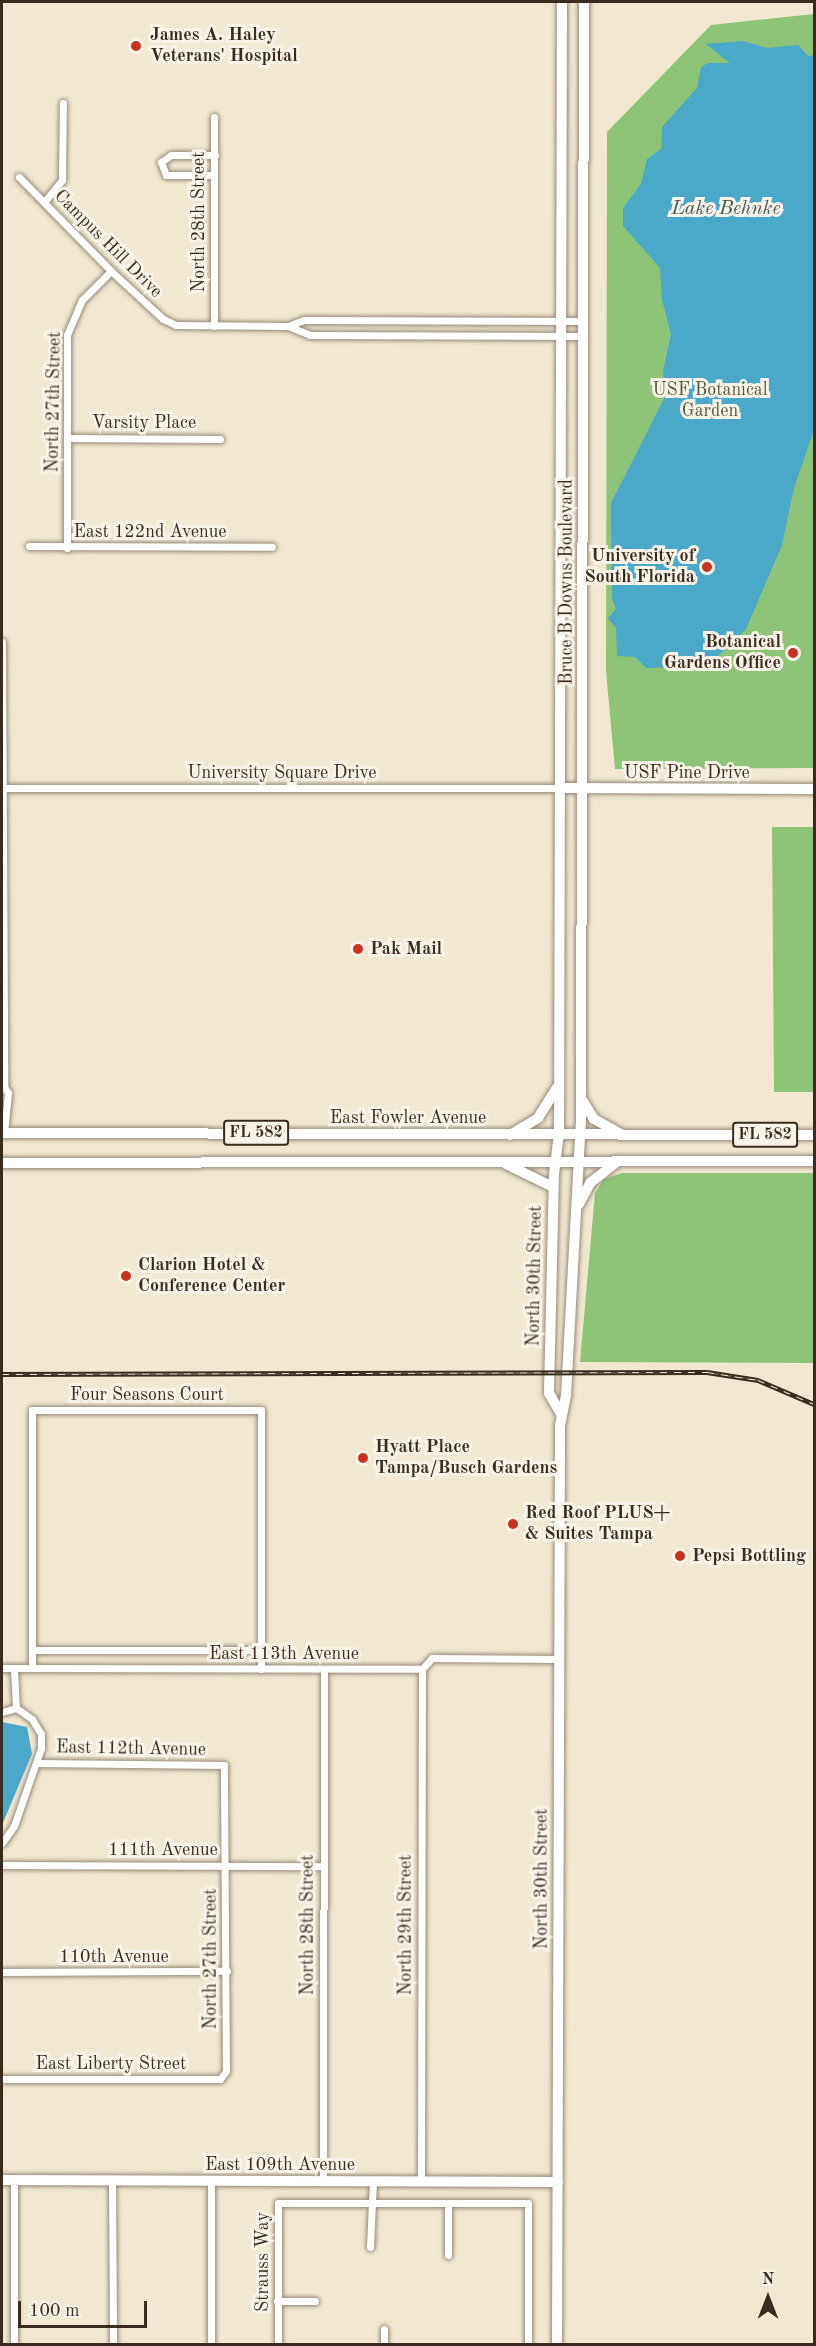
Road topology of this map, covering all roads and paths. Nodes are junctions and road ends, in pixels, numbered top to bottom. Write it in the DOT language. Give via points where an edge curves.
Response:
graph roads {
  1 [pos="562,2"];
  2 [pos="584,2"];
  3 [pos="63,103"];
  4 [pos="214,117"];
  5 [pos="214,155"];
  6 [pos="214,175"];
  7 [pos="19,177"];
  8 [pos="45,201"];
  9 [pos="111,272"];
  10 [pos="561,321"];
  11 [pos="584,321"];
  12 [pos="214,326"];
  13 [pos="288,326"];
  14 [pos="561,335"];
  15 [pos="584,336"];
  16 [pos="67,438"];
  17 [pos="220,438"];
  18 [pos="29,546"];
  19 [pos="272,547"];
  20 [pos="67,548"];
  21 [pos="2,642"];
  22 [pos="5,788"];
  23 [pos="559,788"];
  24 [pos="584,789"];
  25 [pos="814,789"];
  26 [pos="559,1085"];
  27 [pos="3,1088"];
  28 [pos="580,1095"];
  29 [pos="2,1133"];
  30 [pos="510,1135"];
  31 [pos="558,1135"];
  32 [pos="581,1135"];
  33 [pos="814,1135"];
  34 [pos="624,1136"];
  35 [pos="814,1161"];
  36 [pos="2,1163"];
  37 [pos="555,1163"];
  38 [pos="579,1163"];
  39 [pos="616,1163"];
  40 [pos="506,1164"];
  41 [pos="554,1188"];
  42 [pos="578,1207"];
  43 [pos="561,1414"];
  44 [pos="32,1650"];
  45 [pos="261,1650"];
  46 [pos="560,1659"];
  47 [pos="2,1668"];
  48 [pos="14,1668"];
  49 [pos="32,1668"];
  50 [pos="261,1669"];
  51 [pos="324,1669"];
  52 [pos="422,1669"];
  53 [pos="16,1708"];
  54 [pos="2,1712"];
  55 [pos="38,1763"];
  56 [pos="224,1765"];
  57 [pos="2,1844"];
  58 [pos="2,1865"];
  59 [pos="225,1866"];
  60 [pos="324,1866"];
  61 [pos="227,1971"];
  62 [pos="2,1972"];
  63 [pos="2,2079"];
  64 [pos="220,2079"];
  65 [pos="2,2180"];
  66 [pos="14,2181"];
  67 [pos="323,2181"];
  68 [pos="373,2181"];
  69 [pos="112,2182"];
  70 [pos="211,2182"];
  71 [pos="421,2182"];
  72 [pos="558,2182"];
  73 [pos="374,2204"];
  74 [pos="448,2204"];
  75 [pos="370,2247"];
  76 [pos="448,2255"];
  77 [pos="277,2301"];
  78 [pos="315,2301"];
  79 [pos="384,2329"];
  80 [pos="14,2344"];
  81 [pos="113,2344"];
  82 [pos="211,2344"];
  83 [pos="278,2344"];
  84 [pos="384,2344"];
  85 [pos="528,2344"];
  86 [pos="557,2344"];
  1 -- 10 [label="main road, Bruce B Downs Boulevard"];
  2 -- 11 [label="main road, Bruce B Downs Boulevard"];
  3 -- 8 [label="street" via="62,180"];
  4 -- 5 [label="street, North 28th Street"];
  5 -- 6 [label="street, North 28th Street"];
  5 -- 6 [label="street" via="171,155 161,162 166,175"];
  6 -- 12 [label="street, North 28th Street"];
  7 -- 8 [label="street, Campus Hill Drive"];
  8 -- 9 [label="street, Campus Hill Drive"];
  9 -- 12 [label="street, Campus Hill Drive" via="163,319 176,325"];
  9 -- 16 [label="street, North 27th Street" via="82,300 67,335"];
  10 -- 11 [label="street, Campus Hill Drive"];
  10 -- 13 [label="street, Campus Hill Drive" via="304,321"];
  10 -- 14 [label="main road, Bruce B Downs Boulevard"];
  11 -- 15 [label="main road, Bruce B Downs Boulevard"];
  12 -- 13 [label="street, Campus Hill Drive"];
  13 -- 14 [label="street, Campus Hill Drive" via="310,335"];
  14 -- 15 [label="street, Campus Hill Drive"];
  14 -- 23 [label="main road, Bruce B Downs Boulevard"];
  15 -- 24 [label="main road, Bruce B Downs Boulevard"];
  16 -- 17 [label="street, Varsity Place"];
  16 -- 20 [label="street, North 27th Street"];
  18 -- 20 [label="street, East 122nd Avenue"];
  19 -- 20 [label="street, East 122nd Avenue"];
  21 -- 22 [label="street"];
  22 -- 23 [label="street, University Square Drive"];
  22 -- 27 [label="street"];
  23 -- 24 [label="main road, USF Pine Drive"];
  23 -- 26 [label="main road, Bruce B Downs Boulevard"];
  24 -- 25 [label="main road, USF Pine Drive"];
  24 -- 28 [label="main road, Bruce B Downs Boulevard"];
  26 -- 30 [label="main road" via="538,1118"];
  26 -- 31 [label="main road, Bruce B Downs Boulevard"];
  27 -- 29 [label="street" via="8,1093"];
  28 -- 32 [label="main road, Bruce B Downs Boulevard"];
  28 -- 34 [label="main road" via="594,1119"];
  29 -- 30 [label="main road, East Fowler Avenue / FL 582"];
  30 -- 31 [label="main road, East Fowler Avenue / FL 582"];
  31 -- 32 [label="main road, East Fowler Avenue / FL 582"];
  31 -- 37 [label="main road, North 30th Street"];
  32 -- 34 [label="main road, East Fowler Avenue / FL 582"];
  32 -- 38 [label="main road, Bruce B Downs Boulevard"];
  33 -- 34 [label="main road, East Fowler Avenue / FL 582"];
  35 -- 39 [label="main road, FL 582"];
  36 -- 40 [label="main road, FL 582"];
  37 -- 38 [label="main road, FL 582"];
  37 -- 40 [label="main road, FL 582"];
  37 -- 41 [label="main road, North 30th Street"];
  38 -- 39 [label="main road, FL 582"];
  38 -- 42 [label="main road, North 30th Street"];
  39 -- 42 [label="main road" via="590,1183"];
  40 -- 41 [label="main road"];
  41 -- 43 [label="main road, North 30th Street" via="549,1393"];
  42 -- 43 [label="main road, North 30th Street" via="566,1396"];
  43 -- 46 [label="main road, North 30th Street"];
  44 -- 45 [label="street"];
  44 -- 45 [label="street, Four Seasons Court" via="32,1410 261,1410"];
  44 -- 49 [label="street, Four Seasons Court"];
  45 -- 50 [label="street, Four Seasons Court"];
  46 -- 52 [label="street, East 113th Avenue" via="432,1658"];
  46 -- 72 [label="main road, North 30th Street"];
  47 -- 48 [label="street, East 113th Avenue"];
  48 -- 49 [label="street, East 113th Avenue"];
  48 -- 53 [label="street"];
  49 -- 50 [label="street, East 113th Avenue"];
  50 -- 51 [label="street, East 113th Avenue"];
  51 -- 52 [label="street, East 113th Avenue"];
  51 -- 60 [label="street, North 28th Street"];
  52 -- 71 [label="street, North 29th Street"];
  53 -- 54 [label="street"];
  53 -- 55 [label="street" via="32,1719 41,1734"];
  55 -- 56 [label="street, East 112th Avenue"];
  55 -- 57 [label="street" via="14,1826"];
  56 -- 59 [label="street, North 27th Street"];
  58 -- 59 [label="street, 111th Avenue"];
  59 -- 60 [label="street, 111th Avenue"];
  59 -- 61 [label="street, North 27th Street"];
  60 -- 67 [label="street, North 28th Street"];
  61 -- 62 [label="street, 110th Avenue"];
  61 -- 64 [label="street, North 27th Street" via="226,2071"];
  63 -- 64 [label="street, East Liberty Street"];
  65 -- 66 [label="main road, East 109th Avenue"];
  66 -- 69 [label="main road, East 109th Avenue"];
  66 -- 80 [label="street"];
  67 -- 68 [label="main road, East 109th Avenue"];
  67 -- 70 [label="main road, East 109th Avenue"];
  68 -- 71 [label="main road, East 109th Avenue"];
  68 -- 73 [label="street"];
  69 -- 70 [label="main road, East 109th Avenue"];
  69 -- 81 [label="street"];
  70 -- 82 [label="street"];
  71 -- 72 [label="main road, East 109th Avenue"];
  72 -- 86 [label="main road, North 30th Street"];
  73 -- 74 [label="street, Strauss Way"];
  73 -- 75 [label="street"];
  73 -- 77 [label="street, Strauss Way" via="278,2203"];
  74 -- 76 [label="street"];
  74 -- 85 [label="street, Strauss Way" via="528,2203"];
  77 -- 78 [label="street"];
  77 -- 83 [label="street, Strauss Way"];
  79 -- 84 [label="street"];
}
